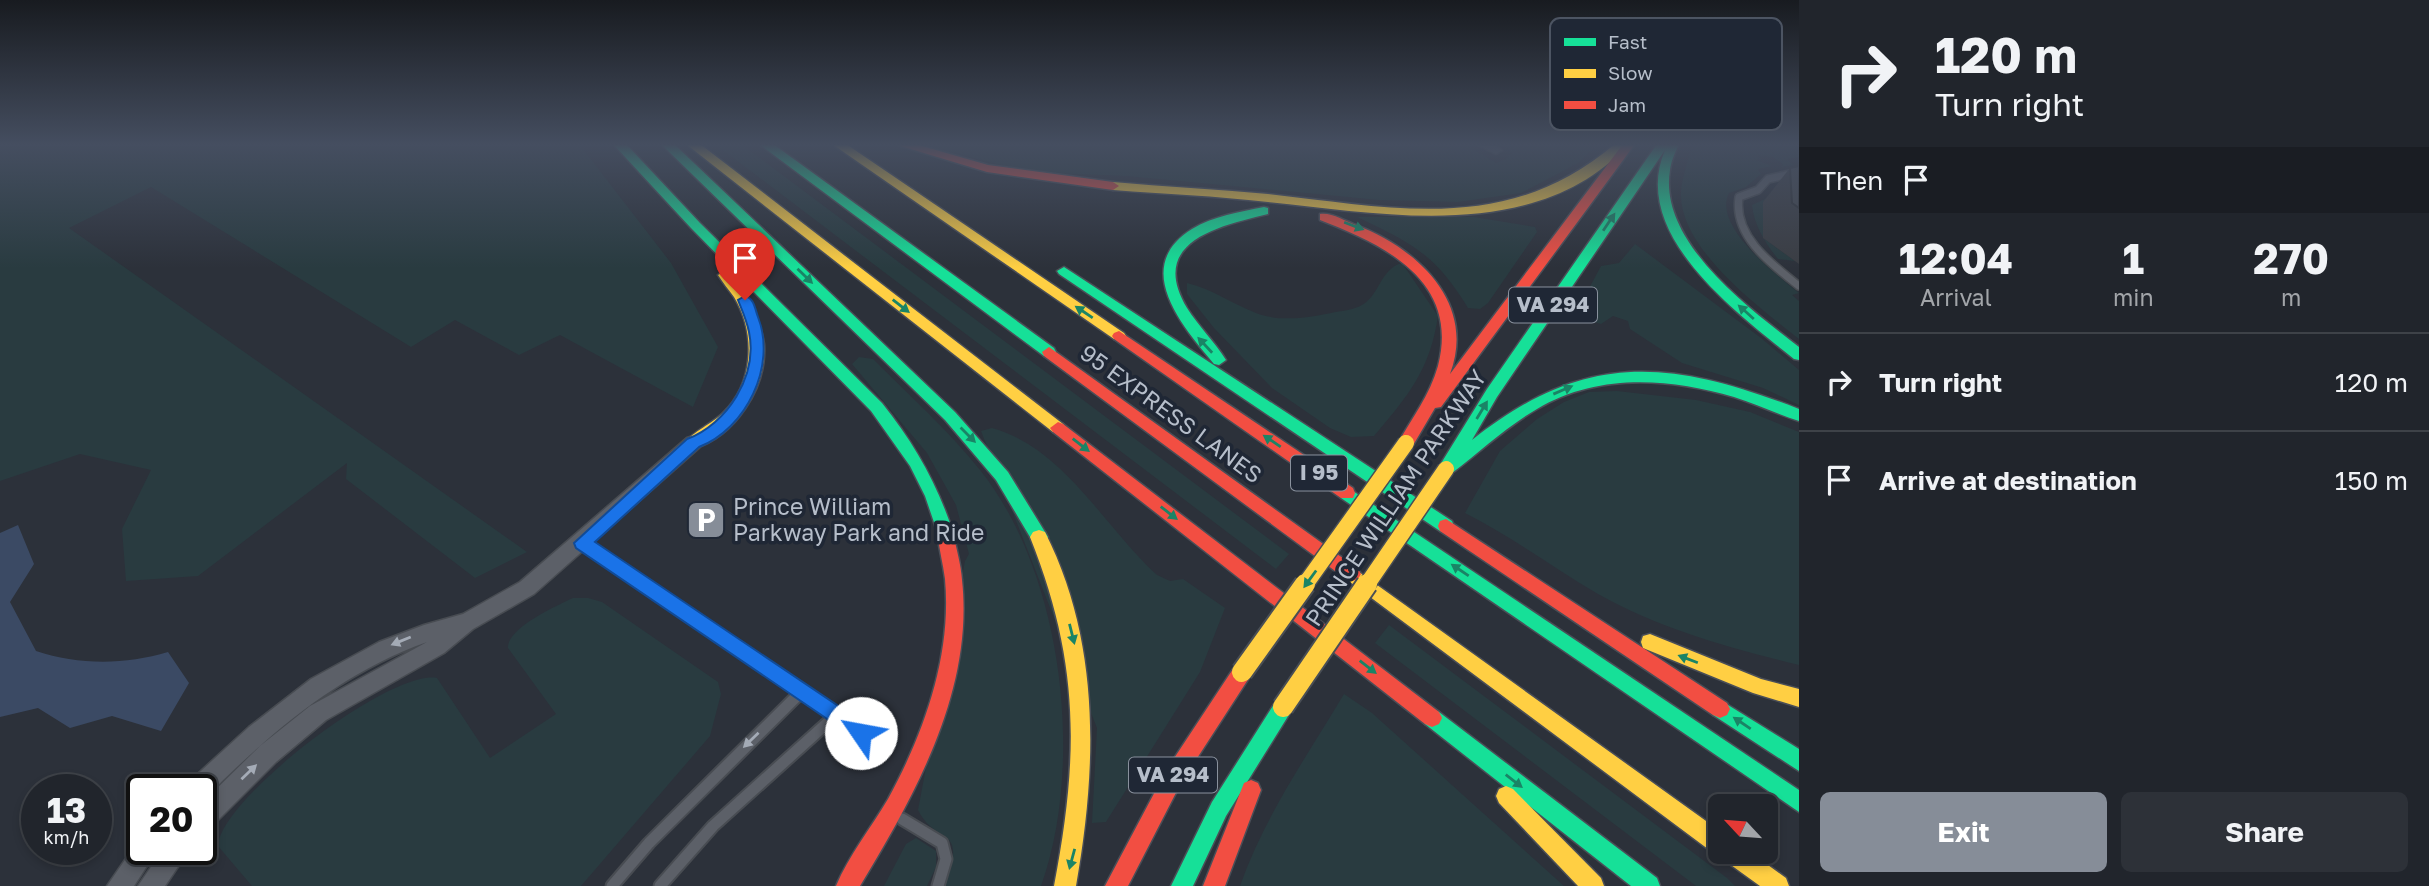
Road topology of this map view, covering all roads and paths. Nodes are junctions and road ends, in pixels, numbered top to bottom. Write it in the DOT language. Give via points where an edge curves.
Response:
graph roads {
  1 [pos="656,185"];
  2 [pos="710,185"];
  3 [pos="745,185"];
  4 [pos="821,185"];
  5 [pos="898,185"];
  6 [pos="1110,185"];
  7 [pos="1567,185"];
  8 [pos="1598,185"];
  9 [pos="1635,185"];
  10 [pos="1661,185"];
  11 [pos="1762,185"];
  12 [pos="683,216"];
  13 [pos="1045,258"];
  14 [pos="1799,286"];
  15 [pos="1799,355"];
  16 [pos="1799,415"];
  17 [pos="1294,422"];
  18 [pos="693,443"];
  19 [pos="1406,443"];
  20 [pos="1446,469"];
  21 [pos="582,543"];
  22 [pos="1477,544"];
  23 [pos="1497,596"];
  24 [pos="466,623"];
  25 [pos="800,693"];
  26 [pos="1799,698"];
  27 [pos="1283,707"];
  28 [pos="1422,709"];
  29 [pos="835,716"];
  30 [pos="861,733"];
  31 [pos="1799,761"];
  32 [pos="214,774"];
  33 [pos="1799,802"];
  34 [pos="217,805"];
  35 [pos="891,813"];
  36 [pos="1799,819"];
  37 [pos="1708,835"];
  38 [pos="1748,864"];
  39 [pos="134,865"];
  40 [pos="166,865"];
  41 [pos="119,886"];
  42 [pos="150,886"];
  43 [pos="612,886"];
  44 [pos="660,886"];
  45 [pos="847,886"];
  46 [pos="938,886"];
  47 [pos="1065,886"];
  48 [pos="1116,886"];
  49 [pos="1182,886"];
  50 [pos="1214,886"];
  51 [pos="1592,886"];
  52 [pos="1649,886"];
  53 [pos="1778,886"];
  1 -- 12 [label="main road"];
  2 -- 47 [label="main road, one-way" via="976,444 1028,515 1063,598 1082,687 1082,800"];
  3 -- 28 [label="main road, one-way"];
  4 -- 37 [label="main road, 95 EXPRESS LANES"];
  23 -- 5 [label="main road, I 95, one-way"];
  6 -- 7 [label="main road" via="1445,211 1509,204"];
  8 -- 19 [label="main road, PRINCE WILLIAM PARKWAY / VA 294"];
  20 -- 9 [label="main road, PRINCE WILLIAM PARKWAY / VA 294, one-way"];
  15 -- 10 [label="main road, one-way" via="1727,294 1697,260 1667,212"];
  11 -- 14 [label="lane" via="1741,196 1741,221 1760,253"];
  12 -- 18 [label="main road" via="737,289 751,314 758,346 756,365 737,409 713,435"];
  12 -- 35 [label="main road" via="886,415 926,476 943,513 957,579 954,653 929,742"];
  13 -- 17 [label="main road"];
  20 -- 16 [label="main road, one-way" via="1546,397 1594,380 1678,378 1738,391"];
  17 -- 19 [label="main road, one-way" via="1199,339 1172,295 1167,272 1174,250 1214,220 1266,211 1322,216 1375,234 1425,271 1447,307 1450,347 1435,401"];
  17 -- 22 [label="main road"];
  18 -- 21 [label="street"];
  19 -- 48 [label="main road, PRINCE WILLIAM PARKWAY / VA 294, one-way, bridge" via="1183,758"];
  20 -- 27 [label="main road, PRINCE WILLIAM PARKWAY / VA 294, bridge"];
  21 -- 24 [label="street" via="527,588"];
  21 -- 25 [label="lane"];
  26 -- 22 [label="main road, one-way" via="1690,660 1622,629"];
  31 -- 22 [label="main road, one-way"];
  23 -- 33 [label="main road, I 95"];
  23 -- 36 [label="main road"];
  24 -- 32 [label="street, one-way" via="409,638 332,676 273,718"];
  34 -- 24 [label="street, one-way" via="318,713 437,647"];
  25 -- 29 [label="lane"];
  25 -- 43 [label="lane, one-way"];
  27 -- 49 [label="main road, PRINCE WILLIAM PARKWAY / VA 294" via="1219,809"];
  27 -- 50 [label="main road"];
  28 -- 51 [label="main road"];
  28 -- 52 [label="main road, one-way"];
  29 -- 30 [label="lane"];
  29 -- 44 [label="lane" via="713,826"];
  35 -- 45 [label="main road"];
  35 -- 46 [label="lane" via="942,843 946,859"];
  38 -- 53 [label="main road"];
  39 -- 41 [label="street"];
  40 -- 42 [label="street"];
}
